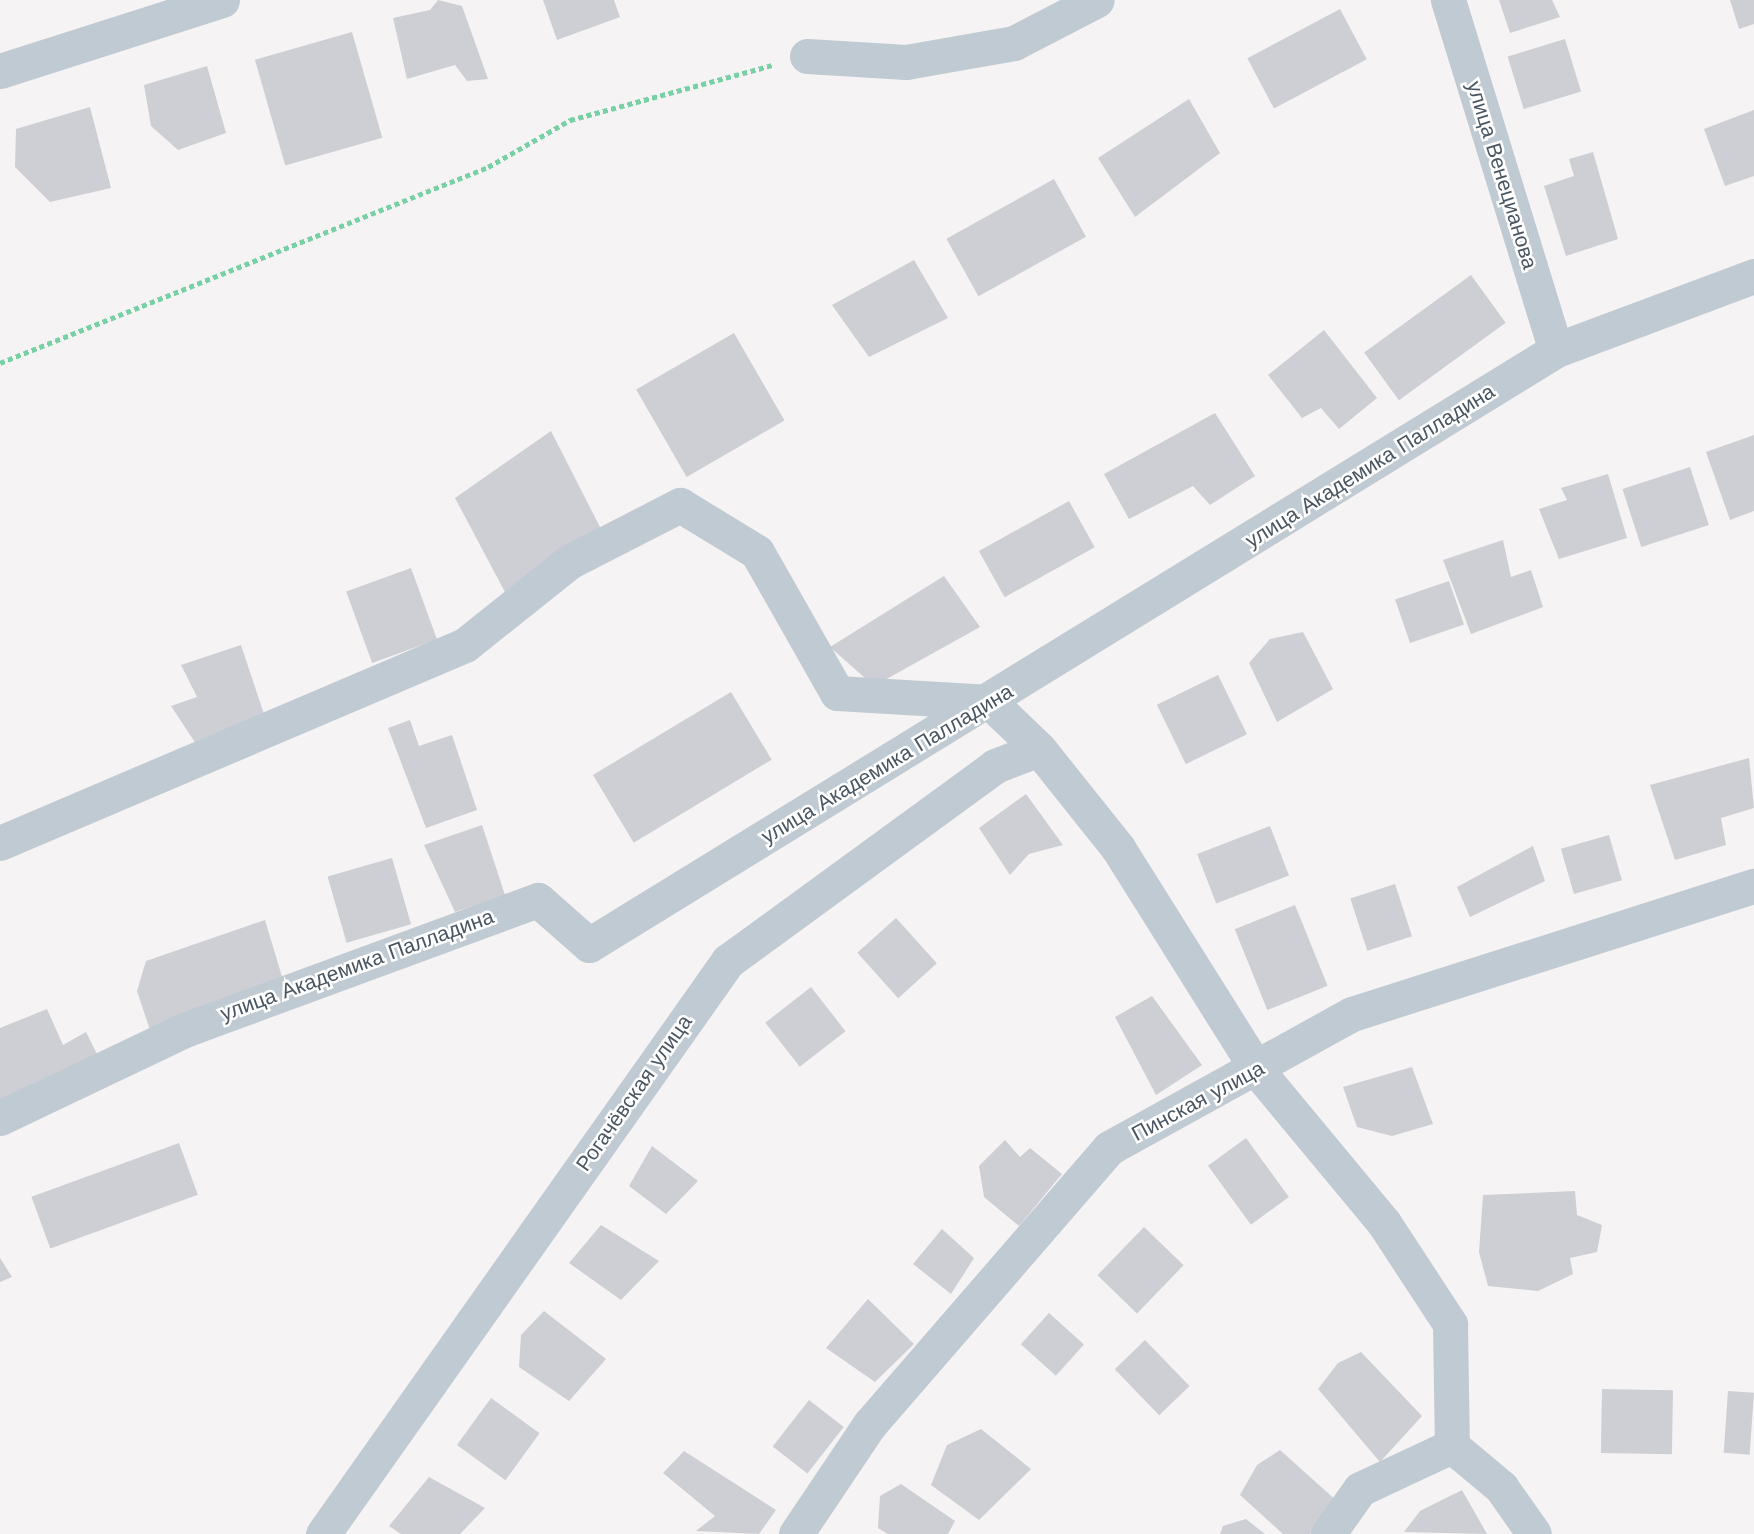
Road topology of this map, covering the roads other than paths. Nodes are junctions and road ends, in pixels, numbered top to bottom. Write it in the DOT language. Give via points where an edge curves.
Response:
graph roads {
  1 [pos="222,0"];
  2 [pos="1097,0"];
  3 [pos="1448,0"];
  4 [pos="807,56"];
  5 [pos="0,71"];
  6 [pos="1754,276"];
  7 [pos="1556,350"];
  8 [pos="990,702"];
  9 [pos="1039,749"];
  10 [pos="0,843"];
  11 [pos="1754,886"];
  12 [pos="1257,1070"];
  13 [pos="0,1118"];
  14 [pos="1452,1446"];
  15 [pos="323,1534"];
  16 [pos="796,1534"];
  17 [pos="1328,1534"];
  18 [pos="1534,1534"];
  1 -- 5 [label="street"];
  2 -- 4 [label="street" via="1014,43 906,62"];
  3 -- 7 [label="street, улица Венецианова"];
  6 -- 7 [label="street, улица Академика Палладина"];
  7 -- 8 [label="street, улица Академика Палладина"];
  8 -- 9 [label="street"];
  8 -- 10 [label="street" via="837,693 757,552 680,506 569,562 466,645"];
  8 -- 13 [label="street, улица Академика Палладина" via="589,945 538,900 449,928 187,1029"];
  9 -- 12 [label="street" via="1118,848"];
  9 -- 15 [label="street, Рогачёвская улица" via="995,766 727,961"];
  11 -- 12 [label="street, Пинская улица" via="1352,1014"];
  12 -- 14 [label="street" via="1384,1223 1450,1324"];
  12 -- 16 [label="street, Пинская улица" via="1109,1148 870,1424"];
  14 -- 17 [label="street" via="1360,1489"];
  14 -- 18 [label="street" via="1501,1487"];
}
